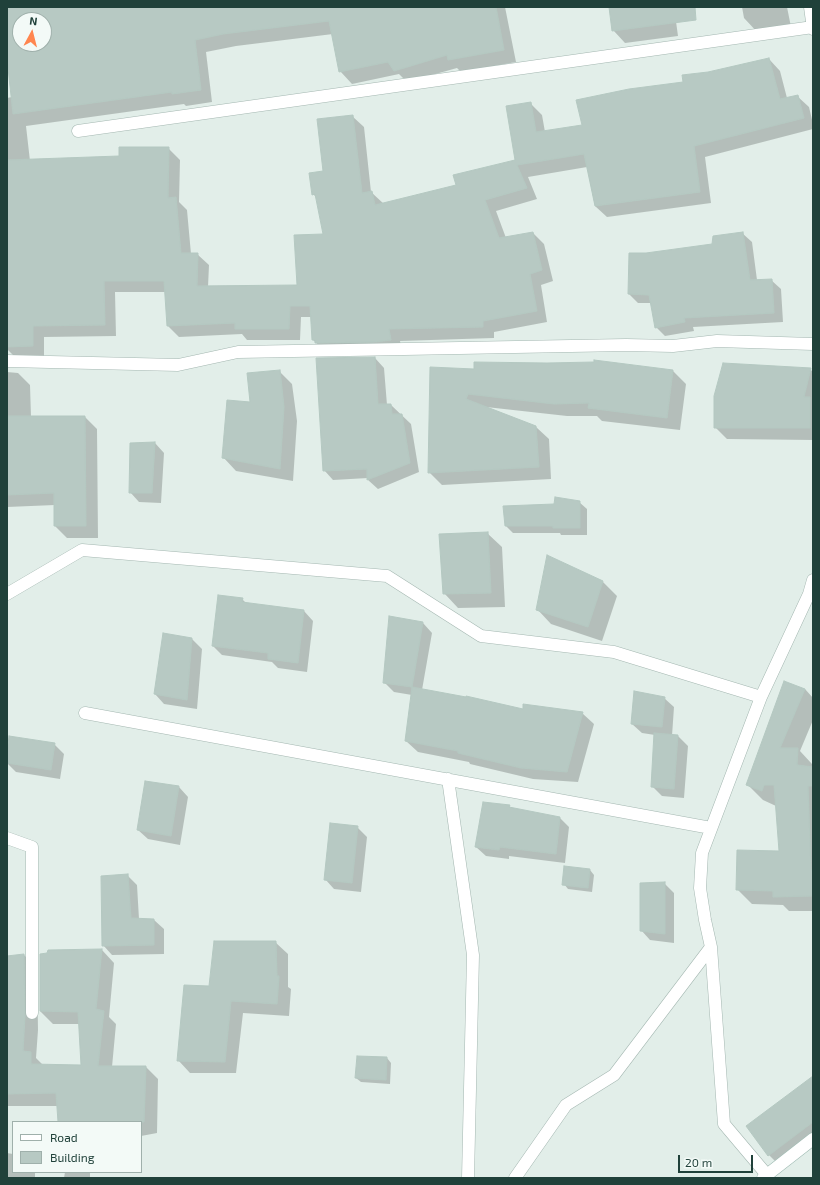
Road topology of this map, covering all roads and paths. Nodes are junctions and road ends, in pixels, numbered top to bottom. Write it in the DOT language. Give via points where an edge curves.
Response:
graph roads {
  1 [pos="810,7"];
  2 [pos="813,28"];
  3 [pos="78,131"];
  4 [pos="813,344"];
  5 [pos="7,361"];
  6 [pos="813,580"];
  7 [pos="7,594"];
  8 [pos="761,697"];
  9 [pos="85,713"];
  10 [pos="448,779"];
  11 [pos="711,828"];
  12 [pos="7,838"];
  13 [pos="711,947"];
  14 [pos="32,1013"];
  15 [pos="813,1139"];
  16 [pos="765,1176"];
  17 [pos="468,1178"];
  18 [pos="515,1178"];
  1 -- 2 [label="street"];
  2 -- 3 [label="street"];
  4 -- 5 [label="street" via="717,341 672,346 594,345 238,352 178,364"];
  6 -- 8 [label="street" via="809,594"];
  7 -- 8 [label="street" via="82,550 387,576 481,636 614,652"];
  8 -- 11 [label="street"];
  9 -- 10 [label="street"];
  10 -- 11 [label="street"];
  10 -- 17 [label="street" via="473,954"];
  11 -- 13 [label="street" via="702,854 700,888"];
  12 -- 14 [label="street" via="32,848"];
  13 -- 16 [label="street" via="724,1124"];
  13 -- 18 [label="street" via="614,1075 566,1105"];
  15 -- 16 [label="street"];
}
